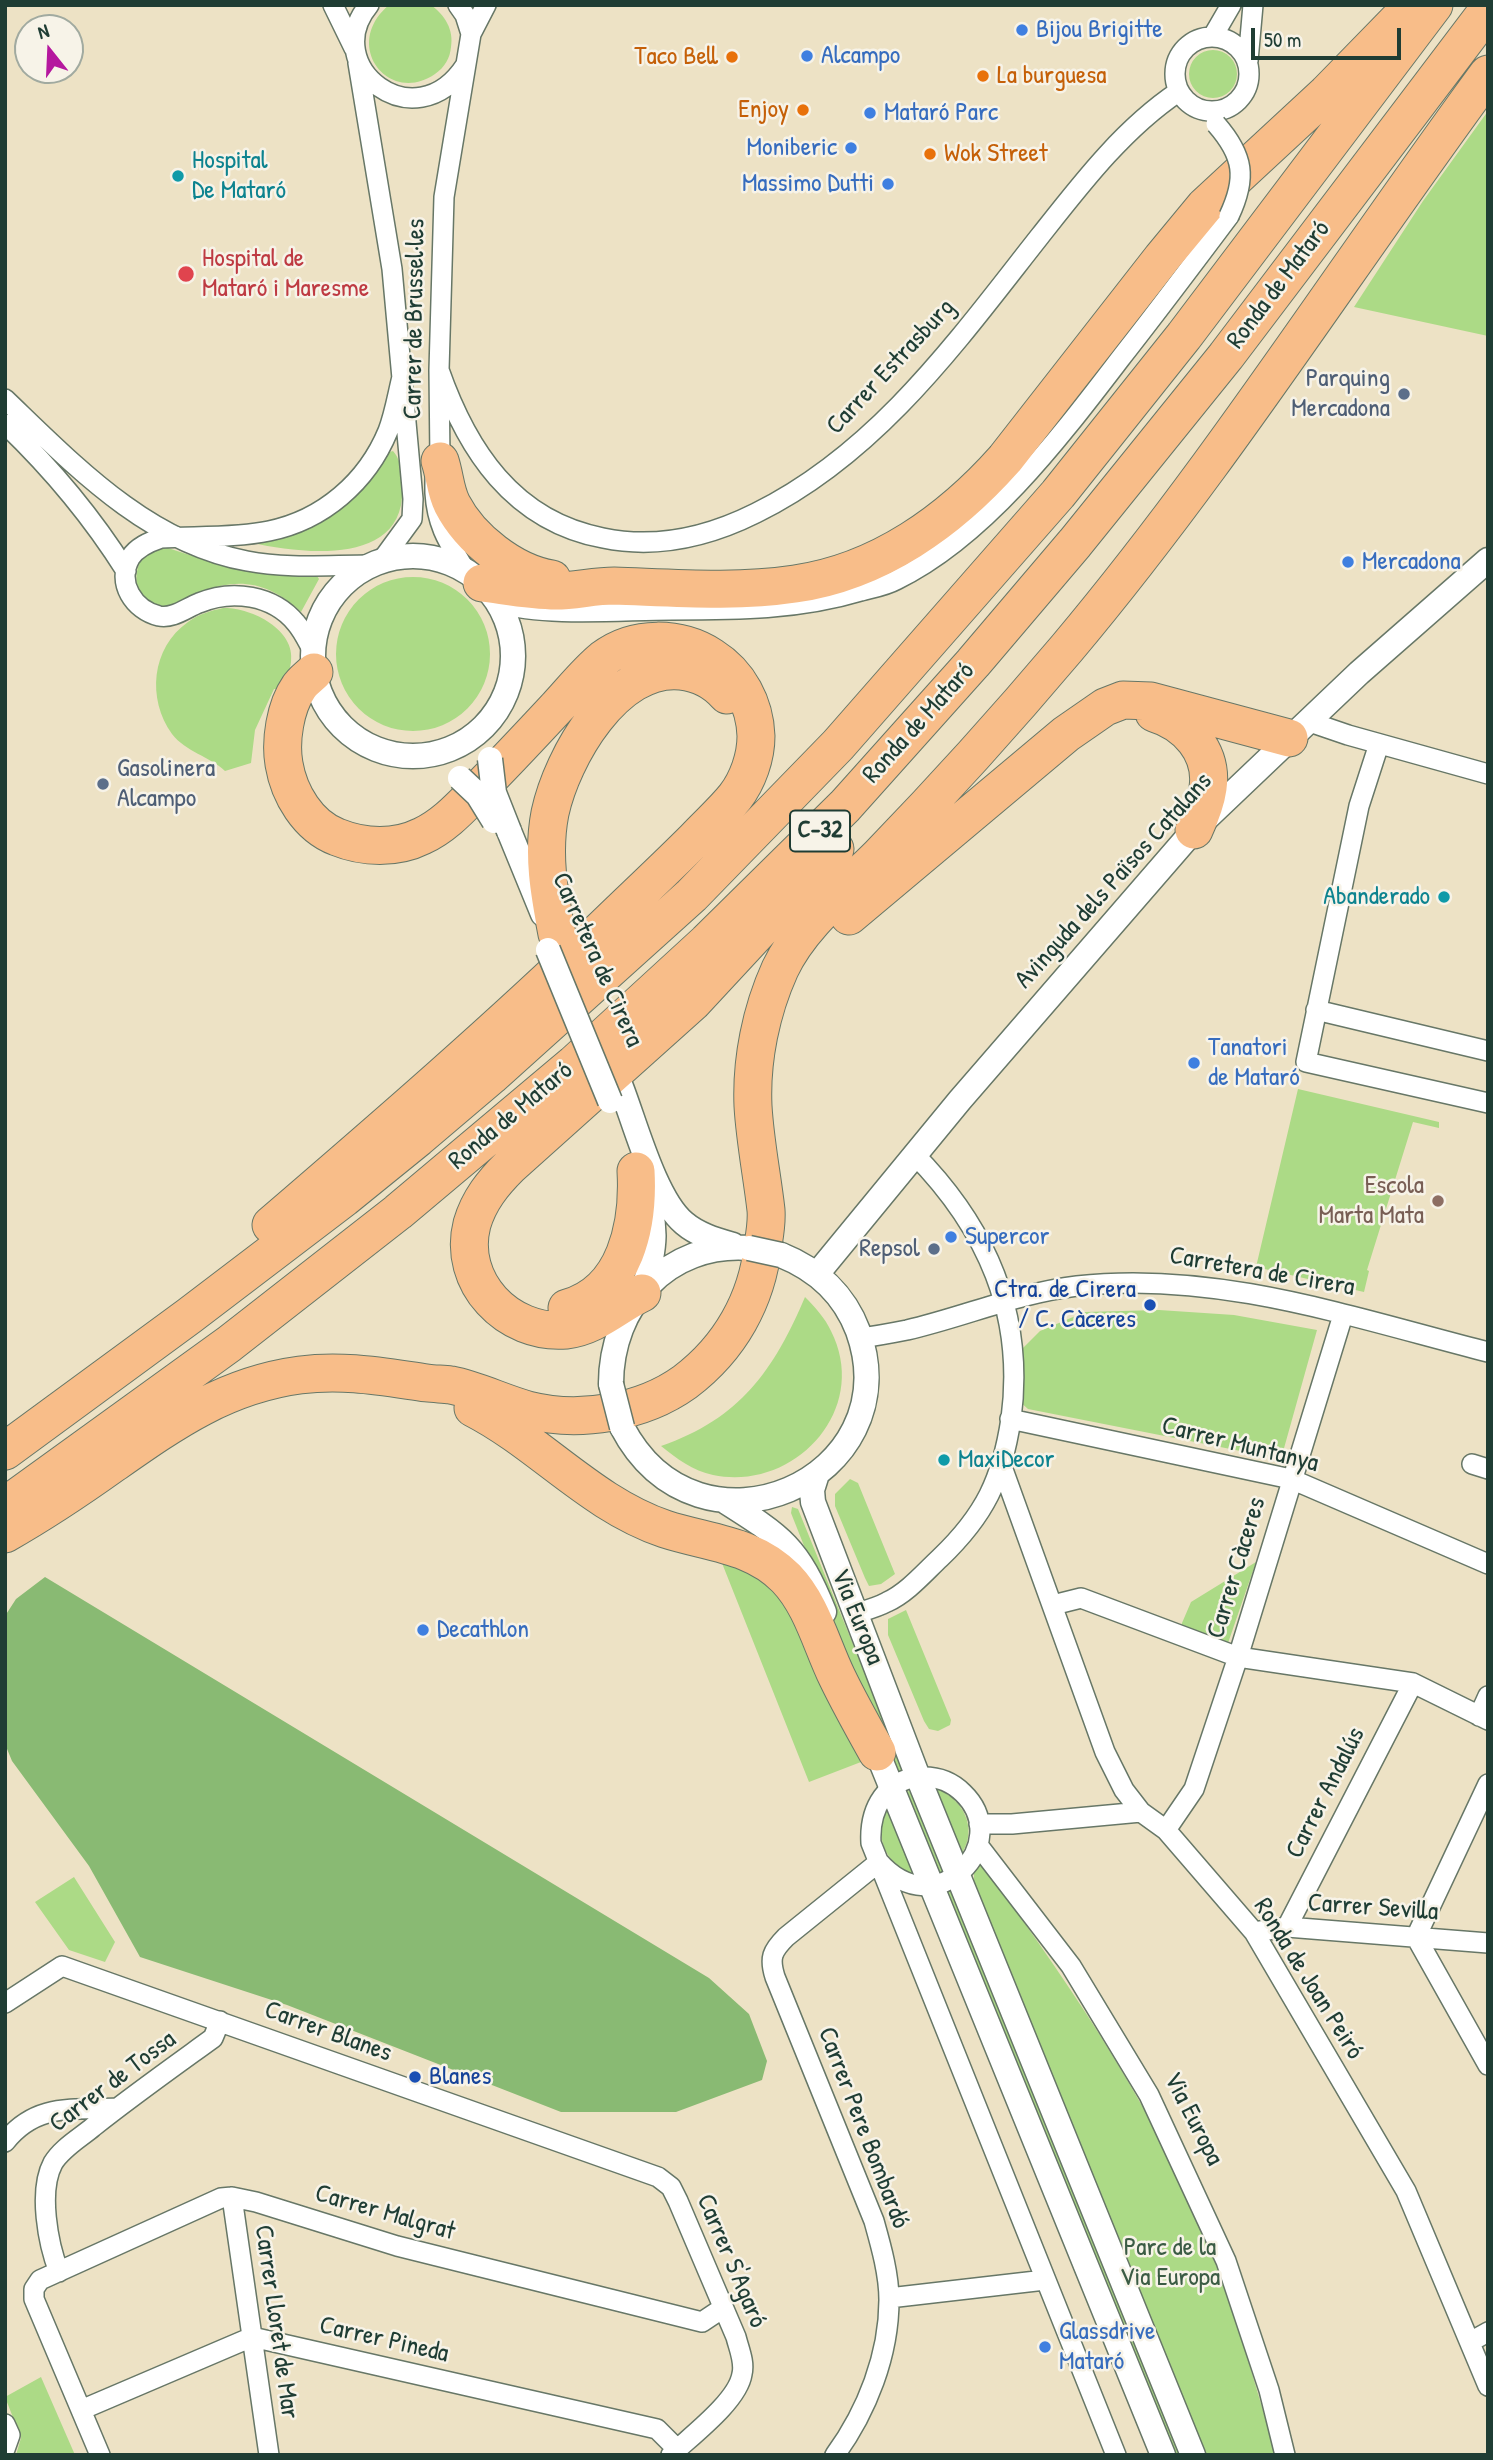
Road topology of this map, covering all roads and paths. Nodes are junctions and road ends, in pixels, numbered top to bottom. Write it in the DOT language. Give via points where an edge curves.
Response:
graph roads {
  1 [pos="333,5"];
  2 [pos="369,5"];
  3 [pos="458,5"];
  4 [pos="486,5"];
  5 [pos="1231,5"];
  6 [pos="1253,5"];
  7 [pos="1413,5"];
  8 [pos="1434,5"];
  9 [pos="1488,10"];
  10 [pos="471,34"];
  11 [pos="1213,36"];
  12 [pos="357,57"];
  13 [pos="1248,61"];
  14 [pos="467,63"];
  15 [pos="1488,74"];
  16 [pos="1178,92"];
  17 [pos="1212,118"];
  18 [pos="1226,356"];
  19 [pos="439,370"];
  20 [pos="403,373"];
  21 [pos="5,399"];
  22 [pos="5,424"];
  23 [pos="440,461"];
  24 [pos="174,537"];
  25 [pos="1488,560"];
  26 [pos="376,563"];
  27 [pos="126,571"];
  28 [pos="482,585"];
  29 [pos="591,586"];
  30 [pos="514,654"];
  31 [pos="313,661"];
  32 [pos="1298,730"];
  33 [pos="361,742"];
  34 [pos="1379,744"];
  35 [pos="1022,771"];
  36 [pos="1488,774"];
  37 [pos="1194,830"];
  38 [pos="505,835"];
  39 [pos="556,942"];
  40 [pos="771,993"];
  41 [pos="527,1001"];
  42 [pos="1317,1010"];
  43 [pos="1488,1051"];
  44 [pos="615,1094"];
  45 [pos="1488,1103"];
  46 [pos="549,1131"];
  47 [pos="914,1154"];
  48 [pos="636,1171"];
  49 [pos="747,1248"];
  50 [pos="817,1274"];
  51 [pos="643,1291"];
  52 [pos="1004,1301"];
  53 [pos="1343,1315"];
  54 [pos="860,1338"];
  55 [pos="1488,1352"];
  56 [pos="429,1384"];
  57 [pos="1010,1419"];
  58 [pos="5,1431"];
  59 [pos="5,1451"];
  60 [pos="1001,1464"];
  61 [pos="817,1474"];
  62 [pos="1291,1479"];
  63 [pos="725,1501"];
  64 [pos="5,1506"];
  65 [pos="5,1534"];
  66 [pos="1488,1564"];
  67 [pos="1053,1605"];
  68 [pos="857,1613"];
  69 [pos="1238,1657"];
  70 [pos="1412,1683"];
  71 [pos="1488,1696"];
  72 [pos="1484,1718"];
  73 [pos="877,1752"];
  74 [pos="918,1777"];
  75 [pos="1488,1784"];
  76 [pos="892,1787"];
  77 [pos="1141,1812"];
  78 [pos="979,1824"];
  79 [pos="1166,1830"];
  80 [pos="978,1845"];
  81 [pos="879,1862"];
  82 [pos="958,1875"];
  83 [pos="932,1886"];
  84 [pos="1286,1927"];
  85 [pos="1254,1932"];
  86 [pos="1416,1937"];
  87 [pos="1488,1943"];
  88 [pos="5,2003"];
  89 [pos="220,2021"];
  90 [pos="1488,2065"];
  91 [pos="117,2108"];
  92 [pos="5,2142"];
  93 [pos="641,2170"];
  94 [pos="232,2197"];
  95 [pos="59,2272"];
  96 [pos="1045,2280"];
  97 [pos="889,2298"];
  98 [pos="723,2308"];
  99 [pos="1488,2332"];
  100 [pos="252,2337"];
  101 [pos="1470,2342"];
  102 [pos="1488,2386"];
  103 [pos="81,2410"];
  104 [pos="5,2424"];
  105 [pos="1113,2447"];
  106 [pos="5,2449"];
  107 [pos="674,2452"];
  108 [pos="100,2455"];
  109 [pos="269,2455"];
  110 [pos="835,2455"];
  111 [pos="1095,2455"];
  112 [pos="1163,2455"];
  113 [pos="1193,2455"];
  114 [pos="1285,2455"];
  1 -- 12 [label="street"];
  2 -- 12 [label="street" via="355,33"];
  3 -- 10 [label="street"];
  4 -- 10 [label="street"];
  5 -- 11 [label="street"];
  6 -- 13 [label="street"];
  7 -- 29 [label="highway" via="1327,93 1205,206 1005,459 979,489 933,526 889,553 796,584 699,589"];
  8 -- 59 [label="highway, Ronda de Mataró / C-32" via="1184,336 1058,494 838,745 692,895 418,1138 189,1316"];
  9 -- 18 [label="highway, Ronda de Mataró / C-32"];
  10 -- 14 [label="street, Carrer de Brussel·les"];
  11 -- 13 [label="street" via="1240,48"];
  11 -- 16 [label="street" via="1200,38 1180,54 1174,79"];
  12 -- 14 [label="street" via="380,89 398,97 425,97 442,91"];
  12 -- 20 [label="street, Carrer de Brussel·les" via="392,269"];
  13 -- 17 [label="street" via="1246,91"];
  14 -- 19 [label="street, Carrer de Brussel·les" via="444,197"];
  15 -- 40 [label="highway" via="1234,433 1101,608 933,799 810,925 781,967"];
  16 -- 17 [label="street"];
  16 -- 19 [label="street, Carrer Estrasburg" via="1110,151 951,349 866,439 773,505 725,528 698,537 635,542 589,536 549,521 509,491 471,443 450,404"];
  17 -- 28 [label="street, bridge" via="1232,141 1239,163 1241,182 1229,216 1074,418 985,517 950,546 895,581 801,606 737,611 534,609"];
  18 -- 46 [label="highway" via="1195,420 1098,550 844,839 693,1002"];
  18 -- 64 [label="highway, Ronda de Mataró / C-32" via="973,663 845,806 707,942 573,1064 345,1254 229,1345"];
  19 -- 23 [label="street, Carrer de Brussel·les"];
  20 -- 24 [label="street, Carrer de Brussel·les" via="388,429 374,458 337,500 314,515 267,532"];
  20 -- 26 [label="street, Carrer de Brussel·les" via="412,519"];
  21 -- 24 [label="street" via="72,464"];
  22 -- 27 [label="street" via="64,485"];
  23 -- 28 [label="street, Carrer de Brussel·les" via="435,470 441,528"];
  23 -- 29 [label="highway" via="453,506 487,546 535,575"];
  24 -- 26 [label="street" via="213,553 273,565"];
  24 -- 27 [label="street" via="147,543 129,559"];
  25 -- 32 [label="street, Avinguda dels Països Catalans"];
  26 -- 28 [label="street" via="416,555 441,560"];
  26 -- 31 [label="street" via="354,575 329,600 315,633"];
  27 -- 31 [label="street" via="124,580 132,598 148,611 169,616 207,599 243,595 276,606 297,624"];
  28 -- 29 [label="highway" via="558,591"];
  28 -- 30 [label="street" via="510,628"];
  30 -- 33 [label="street" via="509,684 496,712 463,742 420,755 390,753"];
  30 -- 38 [label="street, Carretera de Cirera, bridge" via="520,676 495,734 490,759"];
  31 -- 33 [label="street" via="317,686 330,712"];
  31 -- 41 [label="highway" via="289,708 285,727 282,755 289,783 303,810 322,828 345,841 377,846 405,843 440,825 589,673 617,651 649,641 689,646 723,664 744,690 754,716 756,745 734,797"];
  32 -- 34 [label="street"];
  32 -- 35 [label="highway" via="1151,701 1124,700 1086,720"];
  32 -- 37 [label="street, Avinguda dels Països Catalans"];
  33 -- 38 [label="street, Carretera de Cirera, bridge" via="379,757 440,767 460,778"];
  34 -- 36 [label="street"];
  34 -- 42 [label="street" via="1359,806"];
  35 -- 37 [label="highway" via="1044,766 1116,712 1166,716 1187,731 1204,757 1208,786"];
  35 -- 40 [label="highway" via="827,934"];
  37 -- 47 [label="street, Avinguda dels Països Catalans"];
  38 -- 39 [label="street, Carretera de Cirera"];
  39 -- 41 [label="highway" via="547,884 547,835 555,795 587,731 617,695 642,678 678,671 715,683 731,700 740,726 741,751 729,781 658,862 543,974"];
  39 -- 44 [label="street, Carretera de Cirera"];
  40 -- 56 [label="highway" via="762,1020 753,1084 766,1220 761,1268 747,1306 722,1348 672,1390 630,1408 595,1414 537,1412 452,1385"];
  41 -- 58 [label="highway" via="237,1254"];
  42 -- 43 [label="street"];
  42 -- 45 [label="street" via="1306,1062"];
  44 -- 48 [label="street, Carretera de Cirera"];
  44 -- 49 [label="street, Carretera de Cirera" via="663,1195 682,1221 695,1231"];
  46 -- 48 [label="highway" via="532,1162 495,1207 485,1240 495,1278 525,1305 549,1311 571,1306 590,1298 606,1283 634,1230"];
  46 -- 51 [label="highway" via="493,1183 477,1212 471,1254 487,1295 508,1317 535,1329 551,1330 584,1326"];
  47 -- 50 [label="street, Avinguda dels Països Catalans"];
  47 -- 52 [label="street" via="974,1229"];
  48 -- 51 [label="street, Carretera de Cirera" via="655,1230"];
  49 -- 50 [label="street, bridge" via="781,1255"];
  49 -- 51 [label="street" via="690,1257 657,1276"];
  50 -- 54 [label="street" via="848,1310"];
  51 -- 63 [label="street, bridge" via="615,1340 613,1399 622,1427 637,1452 658,1473 683,1489"];
  52 -- 53 [label="street, Carretera de Cirera" via="1074,1287 1167,1282"];
  52 -- 54 [label="street, Carretera de Cirera" via="908,1330"];
  52 -- 57 [label="street" via="1012,1328 1015,1394"];
  53 -- 55 [label="street, Carretera de Cirera"];
  53 -- 62 [label="street, Carrer Càceres"];
  54 -- 61 [label="street" via="866,1371 857,1421 841,1450"];
  56 -- 65 [label="highway" via="382,1375 324,1373 273,1380 234,1392 181,1417 52,1507"];
  56 -- 73 [label="highway" via="518,1435 624,1512 752,1553 774,1568 805,1602 837,1677"];
  57 -- 60 [label="street"];
  57 -- 62 [label="street, Carrer Muntanya"];
  60 -- 67 [label="street, Ronda de Joan Peiró"];
  60 -- 68 [label="street" via="992,1494 958,1541 889,1602"];
  61 -- 63 [label="street" via="774,1496"];
  61 -- 68 [label="street, Via Europa" via="813,1502"];
  62 -- 66 [label="street, Carrer Muntanya"];
  62 -- 69 [label="street, Carrer Càceres"];
  63 -- 73 [label="street, Via Europa" via="771,1530 802,1563 841,1651"];
  67 -- 69 [label="street" via="1081,1598"];
  67 -- 77 [label="street, Ronda de Joan Peiró" via="1105,1752"];
  68 -- 74 [label="street, Via Europa"];
  69 -- 70 [label="street"];
  69 -- 79 [label="street, Carrer Càceres" via="1194,1789"];
  70 -- 72 [label="street"];
  70 -- 84 [label="street, Carrer Andalús"];
  71 -- 72 [label="street"];
  73 -- 76 [label="street, Via Europa"];
  74 -- 76 [label="street"];
  74 -- 78 [label="street" via="937,1779 960,1790 975,1809"];
  74 -- 82 [label="street, Via Europa"];
  75 -- 86 [label="street"];
  76 -- 81 [label="street" via="872,1816 871,1843"];
  76 -- 83 [label="street, Via Europa"];
  77 -- 78 [label="street"];
  77 -- 79 [label="street, Ronda de Joan Peiró"];
  78 -- 80 [label="street"];
  79 -- 85 [label="street, Ronda de Joan Peiró"];
  80 -- 82 [label="street"];
  80 -- 114 [label="street, Via Europa" via="1071,1966 1149,2095 1226,2261 1269,2390"];
  81 -- 83 [label="street" via="905,1883"];
  81 -- 96 [label="street"];
  81 -- 97 [label="street, Carrer Pere Bombardó" via="786,1937 771,1955 771,1965 874,2221"];
  82 -- 83 [label="street"];
  82 -- 113 [label="street, Via Europa"];
  83 -- 112 [label="street, Via Europa"];
  84 -- 85 [label="street, Carrer Sevilla"];
  84 -- 86 [label="street, Carrer Sevilla"];
  85 -- 101 [label="street, Ronda de Joan Peiró" via="1406,2191"];
  86 -- 87 [label="street, Carrer Sevilla"];
  86 -- 90 [label="street"];
  88 -- 89 [label="street, Carrer Blanes" via="62,1966"];
  89 -- 91 [label="street, Carrer de Tossa" via="214,2038"];
  89 -- 93 [label="street, Carrer Blanes"];
  91 -- 92 [label="street" via="35,2116"];
  91 -- 95 [label="street, Carrer de Tossa" via="64,2150 46,2185 51,2251"];
  93 -- 98 [label="street, Carrer S'Agaró" via="671,2188"];
  94 -- 95 [label="street"];
  94 -- 98 [label="street, Carrer Malgrat" via="397,2246 702,2322"];
  94 -- 100 [label="street, Carrer Lloret de Mar"];
  95 -- 103 [label="street" via="40,2280 34,2299"];
  96 -- 97 [label="street"];
  96 -- 105 [label="street"];
  97 -- 110 [label="street, Carrer Pere Bombardó" via="887,2330 871,2392"];
  98 -- 107 [label="street, Carrer S'Agaró" via="742,2358 743,2374 736,2390"];
  99 -- 101 [label="street"];
  100 -- 103 [label="street"];
  100 -- 107 [label="street, Carrer Pineda" via="657,2429"];
  100 -- 109 [label="street, Carrer Lloret de Mar"];
  101 -- 102 [label="street, Ronda de Joan Peiró"];
  103 -- 108 [label="street"];
  104 -- 106 [label="street" via="10,2435"];
  105 -- 111 [label="street"];
}
